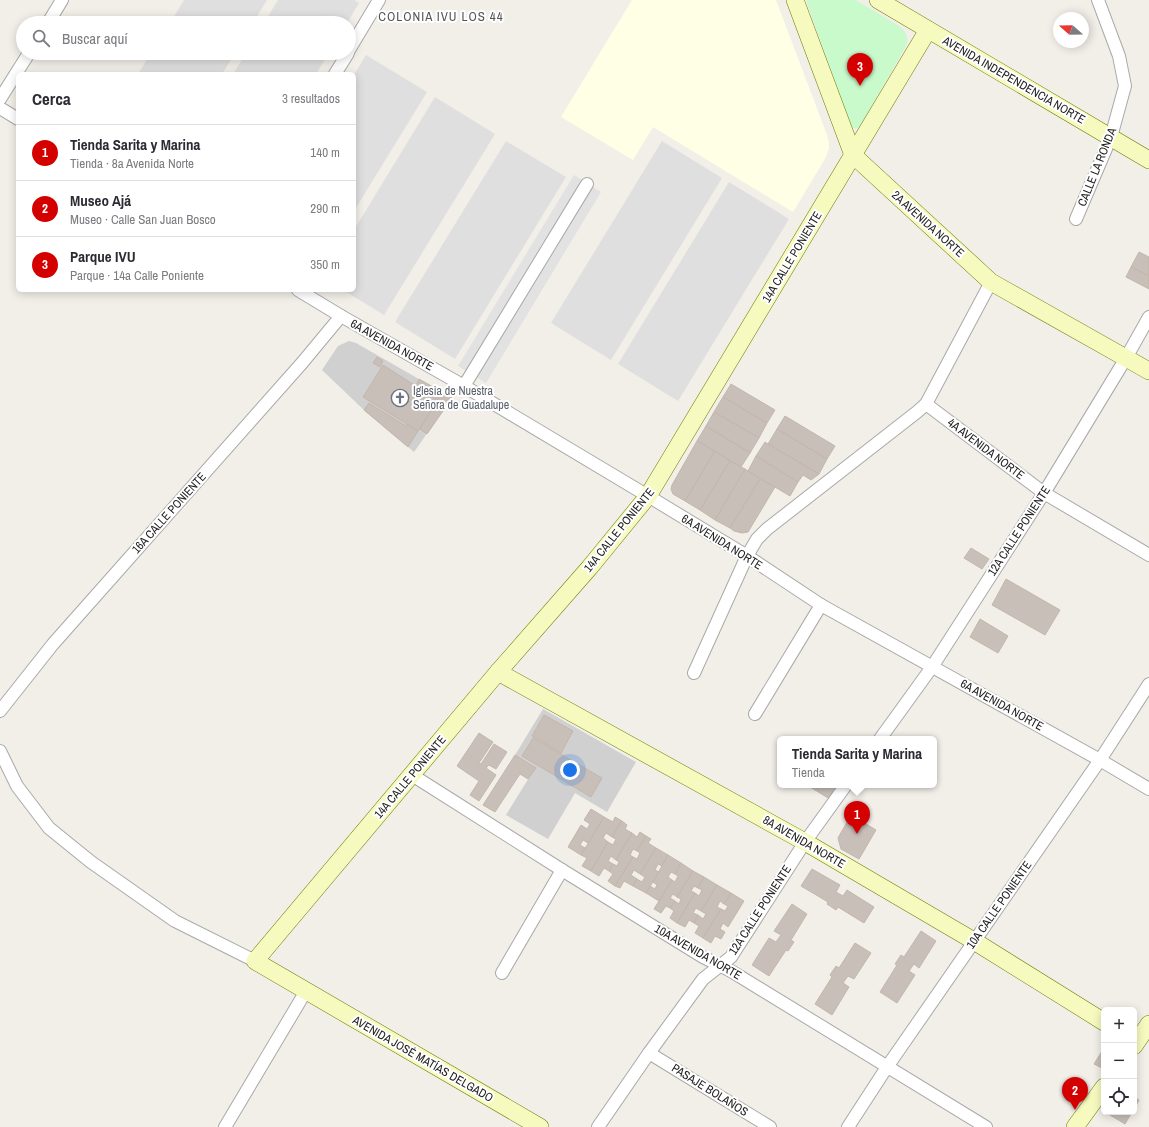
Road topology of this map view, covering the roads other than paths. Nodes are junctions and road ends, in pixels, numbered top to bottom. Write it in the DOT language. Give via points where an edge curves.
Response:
graph roads {
  1 [pos="62,0"];
  2 [pos="379,0"];
  3 [pos="795,0"];
  4 [pos="878,0"];
  5 [pos="1098,0"];
  6 [pos="52,16"];
  7 [pos="928,30"];
  8 [pos="356,39"];
  9 [pos="25,60"];
  10 [pos="343,60"];
  11 [pos="17,72"];
  12 [pos="336,72"];
  13 [pos="16,74"];
  14 [pos="0,99"];
  15 [pos="0,108"];
  16 [pos="16,118"];
  17 [pos="1111,137"];
  18 [pos="853,155"];
  19 [pos="1149,160"];
  20 [pos="587,184"];
  21 [pos="1076,219"];
  22 [pos="991,282"];
  23 [pos="301,292"];
  24 [pos="341,316"];
  25 [pos="1149,318"];
  26 [pos="1126,358"];
  27 [pos="1149,371"];
  28 [pos="464,386"];
  29 [pos="926,404"];
  30 [pos="1044,493"];
  31 [pos="648,496"];
  32 [pos="1149,555"];
  33 [pos="747,556"];
  34 [pos="821,605"];
  35 [pos="932,667"];
  36 [pos="498,672"];
  37 [pos="694,673"];
  38 [pos="1149,684"];
  39 [pos="0,711"];
  40 [pos="755,714"];
  41 [pos="882,736"];
  42 [pos="0,751"];
  43 [pos="1100,760"];
  44 [pos="412,775"];
  45 [pos="844,788"];
  46 [pos="1149,789"];
  47 [pos="805,842"];
  48 [pos="562,870"];
  49 [pos="974,941"];
  50 [pos="255,961"];
  51 [pos="721,965"];
  52 [pos="502,973"];
  53 [pos="306,991"];
  54 [pos="1101,1020"];
  55 [pos="1149,1024"];
  56 [pos="1138,1044"];
  57 [pos="649,1053"];
  58 [pos="887,1067"];
  59 [pos="1101,1091"];
  60 [pos="225,1127"];
  61 [pos="540,1127"];
  62 [pos="598,1127"];
  63 [pos="770,1127"];
  64 [pos="848,1127"];
  65 [pos="986,1127"];
  66 [pos="1075,1127"];
  1 -- 6 [label="street"];
  2 -- 8 [label="street"];
  3 -- 18 [label="street, 2A AVENIDA NORTE"];
  4 -- 7 [label="street, AVENIDA INDEPENDENCIA NORTE"];
  5 -- 17 [label="street, CALLE LA RONDA" via="1119,56 1125,86"];
  7 -- 17 [label="street, AVENIDA INDEPENDENCIA NORTE"];
  7 -- 18 [label="street, 14A CALLE PONIENTE"];
  9 -- 11 [label="street"];
  10 -- 12 [label="street"];
  13 -- 14 [label="street"];
  15 -- 16 [label="street"];
  17 -- 19 [label="street, AVENIDA INDEPENDENCIA NORTE"];
  17 -- 21 [label="street, CALLE LA RONDA"];
  18 -- 22 [label="street, 2A AVENIDA NORTE"];
  18 -- 31 [label="street, 14A CALLE PONIENTE"];
  20 -- 28 [label="street"];
  22 -- 26 [label="street, 2A AVENIDA NORTE"];
  22 -- 29 [label="street"];
  23 -- 24 [label="street, 6A AVENIDA NORTE"];
  24 -- 28 [label="street, 6A AVENIDA NORTE"];
  24 -- 39 [label="street, 16A CALLE PONIENTE" via="53,644"];
  25 -- 26 [label="street, 12A CALLE PONIENTE"];
  26 -- 27 [label="street, 2A AVENIDA NORTE"];
  26 -- 30 [label="street, 12A CALLE PONIENTE"];
  28 -- 31 [label="street, 6A AVENIDA NORTE"];
  29 -- 30 [label="street, 4A AVENIDA NORTE"];
  29 -- 33 [label="street" via="767,529"];
  30 -- 32 [label="street, 4A AVENIDA NORTE"];
  30 -- 35 [label="street, 12A CALLE PONIENTE"];
  31 -- 33 [label="street, 6A AVENIDA NORTE"];
  31 -- 36 [label="street, 14A CALLE PONIENTE"];
  33 -- 34 [label="street, 6A AVENIDA NORTE"];
  33 -- 37 [label="street"];
  34 -- 35 [label="street, 6A AVENIDA NORTE"];
  34 -- 40 [label="street"];
  35 -- 41 [label="street, 12A CALLE PONIENTE"];
  35 -- 43 [label="street, 6A AVENIDA NORTE"];
  36 -- 44 [label="street, 14A CALLE PONIENTE"];
  36 -- 47 [label="street, 8A AVENIDA NORTE"];
  38 -- 43 [label="street, 10A CALLE PONIENTE"];
  42 -- 50 [label="street" via="17,786 49,828 91,862 175,921"];
  43 -- 46 [label="street, 6A AVENIDA NORTE"];
  43 -- 49 [label="street, 10A CALLE PONIENTE"];
  44 -- 48 [label="street, 10A AVENIDA NORTE"];
  44 -- 50 [label="street, 14A CALLE PONIENTE"];
  45 -- 47 [label="street, 12A CALLE PONIENTE"];
  47 -- 49 [label="street, 8A AVENIDA NORTE"];
  47 -- 51 [label="street, 12A CALLE PONIENTE" via="731,957"];
  48 -- 51 [label="street, 10A AVENIDA NORTE" via="703,957"];
  48 -- 52 [label="street"];
  49 -- 54 [label="street, 8A AVENIDA NORTE"];
  49 -- 58 [label="street, 10A CALLE PONIENTE"];
  50 -- 53 [label="street, AVENIDA JOSÉ MATÍAS DELGADO"];
  51 -- 57 [label="street, 12A CALLE PONIENTE" via="703,979"];
  51 -- 58 [label="street, 10A AVENIDA NORTE"];
  53 -- 60 [label="street"];
  53 -- 61 [label="street, AVENIDA JOSÉ MATÍAS DELGADO"];
  55 -- 56 [label="street"];
  57 -- 62 [label="street, 12A CALLE PONIENTE"];
  57 -- 63 [label="street, PASAJE BOLAÑOS"];
  58 -- 64 [label="street, 10A CALLE PONIENTE"];
  58 -- 65 [label="street, 10A AVENIDA NORTE"];
  59 -- 66 [label="street"];
}
